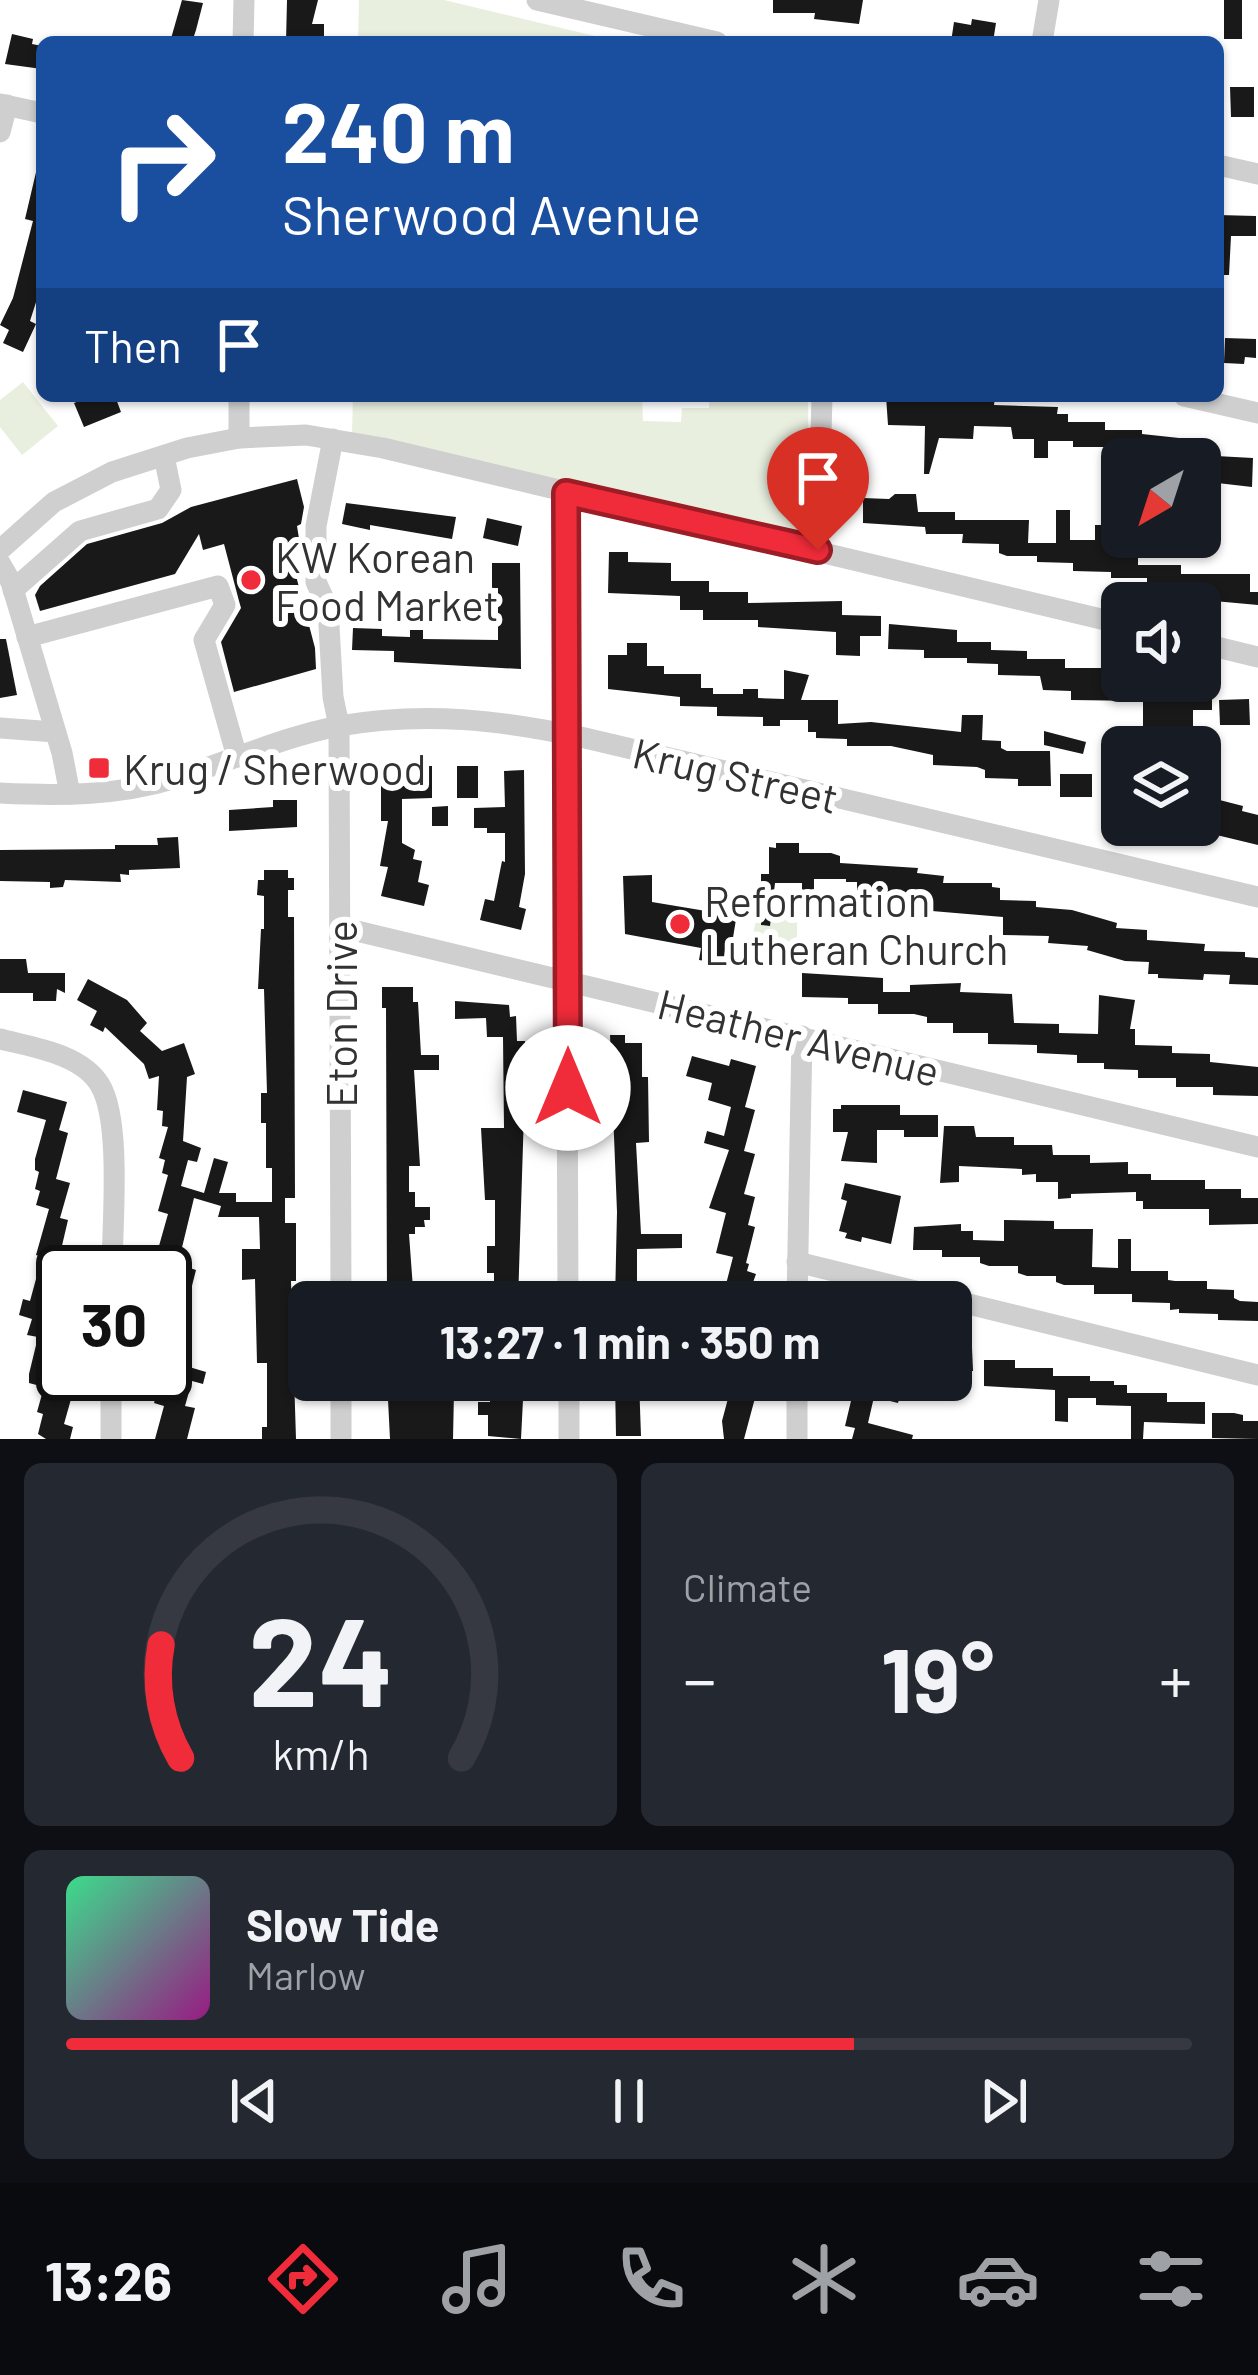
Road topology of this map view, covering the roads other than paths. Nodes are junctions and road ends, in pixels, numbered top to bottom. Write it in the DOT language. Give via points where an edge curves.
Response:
graph roads {
  1 [pos="244,0"];
  2 [pos="537,0"];
  3 [pos="1049,0"];
  4 [pos="243,36"];
  5 [pos="691,36"];
  6 [pos="1043,36"];
  7 [pos="3,105"];
  8 [pos="36,112"];
  9 [pos="0,132"];
  10 [pos="1224,166"];
  11 [pos="1258,174"];
  12 [pos="239,402"];
  13 [pos="822,402"];
  14 [pos="1210,402"];
  15 [pos="1258,413"];
  16 [pos="239,438"];
  17 [pos="333,439"];
  18 [pos="164,456"];
  19 [pos="566,493"];
  20 [pos="0,550"];
  21 [pos="818,550"];
  22 [pos="0,562"];
  23 [pos="13,590"];
  24 [pos="1101,619"];
  25 [pos="27,637"];
  26 [pos="1221,648"];
  27 [pos="1258,657"];
  28 [pos="339,726"];
  29 [pos="0,728"];
  30 [pos="55,732"];
  31 [pos="565,734"];
  32 [pos="237,758"];
  33 [pos="0,794"];
  34 [pos="70,794"];
  35 [pos="1258,897"];
  36 [pos="340,928"];
  37 [pos="567,979"];
  38 [pos="802,1036"];
  39 [pos="0,1039"];
  40 [pos="1258,1148"];
  41 [pos="112,1245"];
  42 [pos="796,1262"];
  43 [pos="340,1281"];
  44 [pos="568,1281"];
  45 [pos="796,1281"];
  46 [pos="1258,1375"];
  47 [pos="111,1401"];
  48 [pos="341,1401"];
  49 [pos="569,1401"];
  50 [pos="796,1401"];
  51 [pos="111,1439"];
  52 [pos="341,1439"];
  53 [pos="569,1439"];
  54 [pos="796,1439"];
  1 -- 4 [label="street"];
  2 -- 5 [label="street"];
  3 -- 6 [label="street"];
  7 -- 8 [label="street"];
  7 -- 9 [label="street"];
  10 -- 11 [label="street"];
  12 -- 16 [label="street"];
  13 -- 21 [label="street"];
  14 -- 15 [label="street"];
  16 -- 17 [label="street"];
  16 -- 18 [label="street"];
  17 -- 19 [label="street"];
  17 -- 28 [label="street, Eton Drive" via="316,526 316,582 328,608"];
  18 -- 20 [label="street" via="55,502"];
  18 -- 23 [label="street" via="171,490 158,509 80,530"];
  19 -- 21 [label="street"];
  19 -- 31 [label="street"];
  21 -- 24 [label="street"];
  22 -- 23 [label="street"];
  23 -- 25 [label="street"];
  25 -- 30 [label="street"];
  25 -- 32 [label="street" via="218,586 225,605 204,640"];
  26 -- 27 [label="street"];
  28 -- 31 [label="street, Krug Street" via="450,716"];
  28 -- 32 [label="street, Krug Street"];
  28 -- 36 [label="street, Eton Drive"];
  29 -- 30 [label="street"];
  30 -- 34 [label="street"];
  31 -- 35 [label="street, Krug Street"];
  31 -- 37 [label="street"];
  32 -- 34 [label="street, Krug Street" via="168,781"];
  33 -- 34 [label="street, Krug Street"];
  36 -- 37 [label="street, Heather Avenue"];
  36 -- 43 [label="street, Eton Drive"];
  37 -- 38 [label="street, Heather Avenue"];
  37 -- 44 [label="street"];
  38 -- 40 [label="street, Heather Avenue"];
  38 -- 42 [label="street"];
  39 -- 41 [label="street" via="62,1055 100,1083 112,1121"];
  42 -- 45 [label="street"];
  42 -- 46 [label="street"];
  47 -- 51 [label="street"];
  48 -- 52 [label="street"];
  49 -- 53 [label="street"];
  50 -- 54 [label="street"];
}
